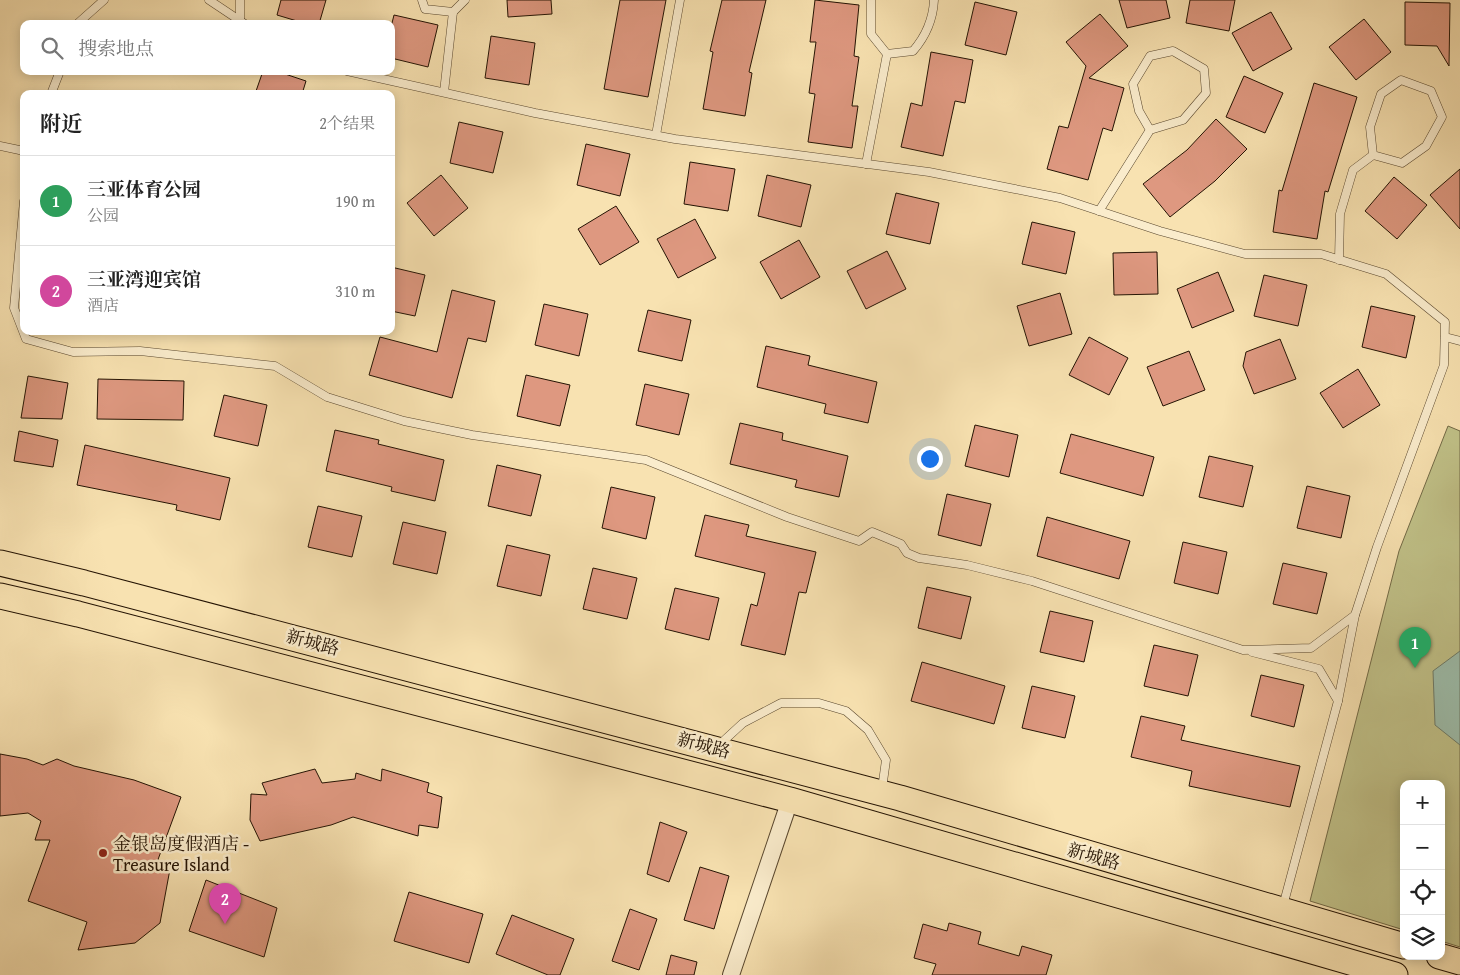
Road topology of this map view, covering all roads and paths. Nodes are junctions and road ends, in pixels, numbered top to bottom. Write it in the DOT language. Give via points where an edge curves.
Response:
graph roads {
  1 [pos="104,0"];
  2 [pos="209,0"];
  3 [pos="240,0"];
  4 [pos="422,0"];
  5 [pos="465,0"];
  6 [pos="680,0"];
  7 [pos="871,0"];
  8 [pos="934,0"];
  9 [pos="453,12"];
  10 [pos="82,20"];
  11 [pos="240,20"];
  12 [pos="243,20"];
  13 [pos="887,54"];
  14 [pos="58,75"];
  15 [pos="365,75"];
  16 [pos="53,90"];
  17 [pos="444,92"];
  18 [pos="1150,130"];
  19 [pos="656,135"];
  20 [pos="0,146"];
  21 [pos="20,150"];
  22 [pos="1373,155"];
  23 [pos="866,164"];
  24 [pos="1099,211"];
  25 [pos="20,244"];
  26 [pos="1339,260"];
  27 [pos="20,324"];
  28 [pos="24,335"];
  29 [pos="1445,337"];
  30 [pos="1460,341"];
  31 [pos="0,563"];
  32 [pos="0,596"];
  33 [pos="1355,615"];
  34 [pos="1243,650"];
  35 [pos="1338,701"];
  36 [pos="716,748"];
  37 [pos="881,793"];
  38 [pos="790,800"];
  39 [pos="1282,911"];
  40 [pos="1400,945"];
  41 [pos="1445,958"];
  42 [pos="1460,962"];
  43 [pos="731,975"];
  44 [pos="1395,975"];
  1 -- 10 [label="lane"];
  2 -- 11 [label="lane"];
  3 -- 12 [label="lane"];
  4 -- 9 [label="lane" via="425,9"];
  5 -- 9 [label="lane"];
  6 -- 19 [label="lane"];
  7 -- 13 [label="lane" via="871,34"];
  8 -- 13 [label="lane" via="934,15 923,40 913,51"];
  9 -- 17 [label="lane"];
  13 -- 23 [label="lane"];
  14 -- 16 [label="lane"];
  15 -- 17 [label="lane"];
  17 -- 19 [label="lane"];
  18 -- 18 [label="lane" via="1183,120 1206,93 1204,69 1173,51 1150,56 1133,84 1139,110"];
  18 -- 24 [label="lane"];
  19 -- 23 [label="lane"];
  20 -- 21 [label="lane"];
  22 -- 22 [label="lane" via="1402,163 1426,146 1442,117 1431,91 1401,80 1381,94 1370,127"];
  22 -- 26 [label="lane" via="1353,170 1340,214"];
  23 -- 24 [label="lane" via="929,172 1060,198"];
  24 -- 26 [label="lane" via="1245,254 1321,254"];
  25 -- 27 [label="lane" via="14,308"];
  26 -- 29 [label="lane" via="1386,274 1445,322"];
  28 -- 34 [label="lane" via="26,339 73,352 140,351 275,366 327,396 404,421 472,435 646,460 787,517 859,541 872,532 902,544 907,553 919,558 967,565 1032,581"];
  29 -- 30 [label="lane"];
  29 -- 33 [label="lane" via="1444,365"];
  31 -- 36 [label="main road, 新城路"];
  32 -- 38 [label="main road, 新城路"];
  33 -- 34 [label="lane" via="1311,648"];
  33 -- 35 [label="lane"];
  34 -- 35 [label="lane" via="1319,669"];
  35 -- 39 [label="lane"];
  36 -- 37 [label="main road, 新城路"];
  36 -- 37 [label="lane" via="743,723 781,703 819,703 846,711 868,730 886,760"];
  37 -- 39 [label="main road, 新城路"];
  38 -- 43 [label="street"];
  38 -- 44 [label="main road, 新城路"];
  39 -- 40 [label="main road, 新城路"];
  41 -- 42 [label="main road"];
}
